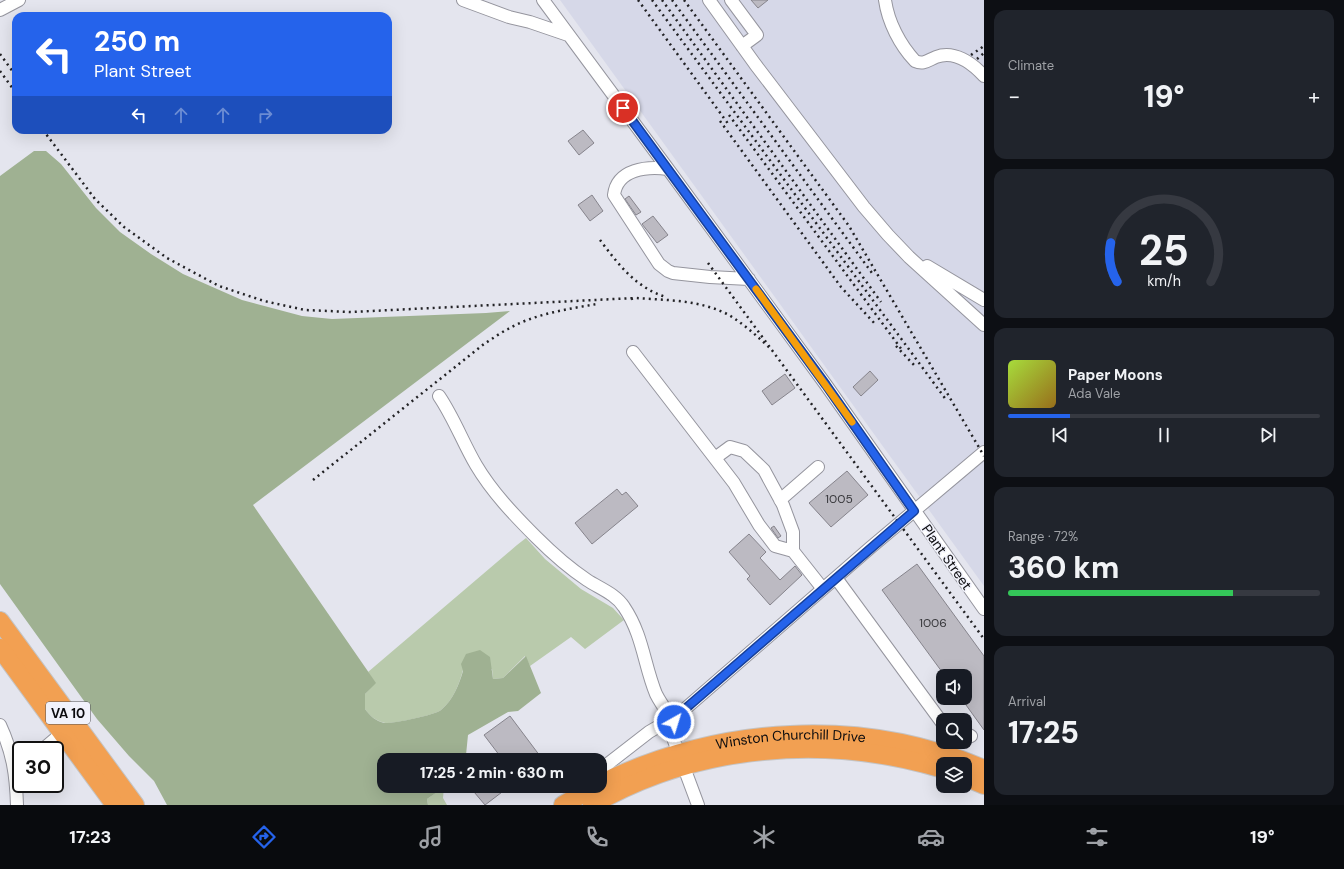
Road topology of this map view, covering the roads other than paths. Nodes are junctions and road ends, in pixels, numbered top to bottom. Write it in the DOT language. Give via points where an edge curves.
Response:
graph roads {
  1 [pos="19,0"];
  2 [pos="463,0"];
  3 [pos="543,0"];
  4 [pos="709,0"];
  5 [pos="731,0"];
  6 [pos="885,0"];
  7 [pos="0,10"];
  8 [pos="568,35"];
  9 [pos="742,46"];
  10 [pos="984,76"];
  11 [pos="668,169"];
  12 [pos="902,250"];
  13 [pos="749,279"];
  14 [pos="984,300"];
  15 [pos="984,325"];
  16 [pos="633,352"];
  17 [pos="439,396"];
  18 [pos="984,452"];
  19 [pos="715,458"];
  20 [pos="818,467"];
  21 [pos="780,500"];
  22 [pos="914,511"];
  23 [pos="793,551"];
  24 [pos="836,578"];
  25 [pos="823,589"];
  26 [pos="983,605"];
  27 [pos="2,627"];
  28 [pos="0,648"];
  29 [pos="936,714"];
  30 [pos="674,722"];
  31 [pos="0,725"];
  32 [pos="62,733"];
  33 [pos="53,741"];
  34 [pos="12,753"];
  35 [pos="680,760"];
  36 [pos="607,764"];
  37 [pos="936,767"];
  38 [pos="984,769"];
  39 [pos="972,780"];
  40 [pos="607,781"];
  41 [pos="984,785"];
  42 [pos="19,793"];
  43 [pos="18,805"];
  44 [pos="115,805"];
  45 [pos="135,805"];
  46 [pos="592,805"];
  47 [pos="698,805"];
  1 -- 7 [label="street"];
  2 -- 8 [label="street"];
  3 -- 8 [label="street, Plant Street"];
  4 -- 9 [label="street"];
  5 -- 9 [label="street" via="756,35"];
  6 -- 10 [label="street" via="896,33 915,61 924,63 936,57 956,56 968,62"];
  8 -- 11 [label="street, Plant Street"];
  9 -- 12 [label="street" via="864,207"];
  11 -- 13 [label="street, Plant Street"];
  11 -- 13 [label="street" via="651,168 634,172 617,183 614,195 659,264 673,273"];
  12 -- 14 [label="street"];
  12 -- 15 [label="street"];
  13 -- 22 [label="street, Plant Street"];
  16 -- 19 [label="street"];
  17 -- 30 [label="street" via="477,467 506,506 554,555 623,605 635,627 657,695"];
  18 -- 22 [label="street"];
  19 -- 21 [label="street" via="730,447 744,451 764,470"];
  19 -- 23 [label="street" via="775,546"];
  20 -- 21 [label="street"];
  21 -- 23 [label="street" via="792,532"];
  22 -- 24 [label="street"];
  22 -- 26 [label="street, Plant Street"];
  23 -- 25 [label="street"];
  24 -- 25 [label="street"];
  24 -- 29 [label="street"];
  25 -- 30 [label="street" via="678,715"];
  27 -- 45 [label="highway, VA 10"];
  28 -- 32 [label="highway, VA 10"];
  30 -- 35 [label="street" via="673,738"];
  30 -- 36 [label="street" via="648,732"];
  31 -- 34 [label="street"];
  32 -- 33 [label="street"];
  32 -- 44 [label="highway, VA 10"];
  35 -- 37 [label="highway, Winston Churchill Drive" via="780,749 814,748 883,755"];
  35 -- 38 [label="highway, Winston Churchill Drive" via="741,739 804,734 863,738 916,747"];
  35 -- 40 [label="highway, Winston Churchill Drive" via="628,771"];
  35 -- 46 [label="highway, Winston Churchill Drive"];
  35 -- 47 [label="street"];
  39 -- 41 [label="highway"];
  42 -- 43 [label="street"];
}
